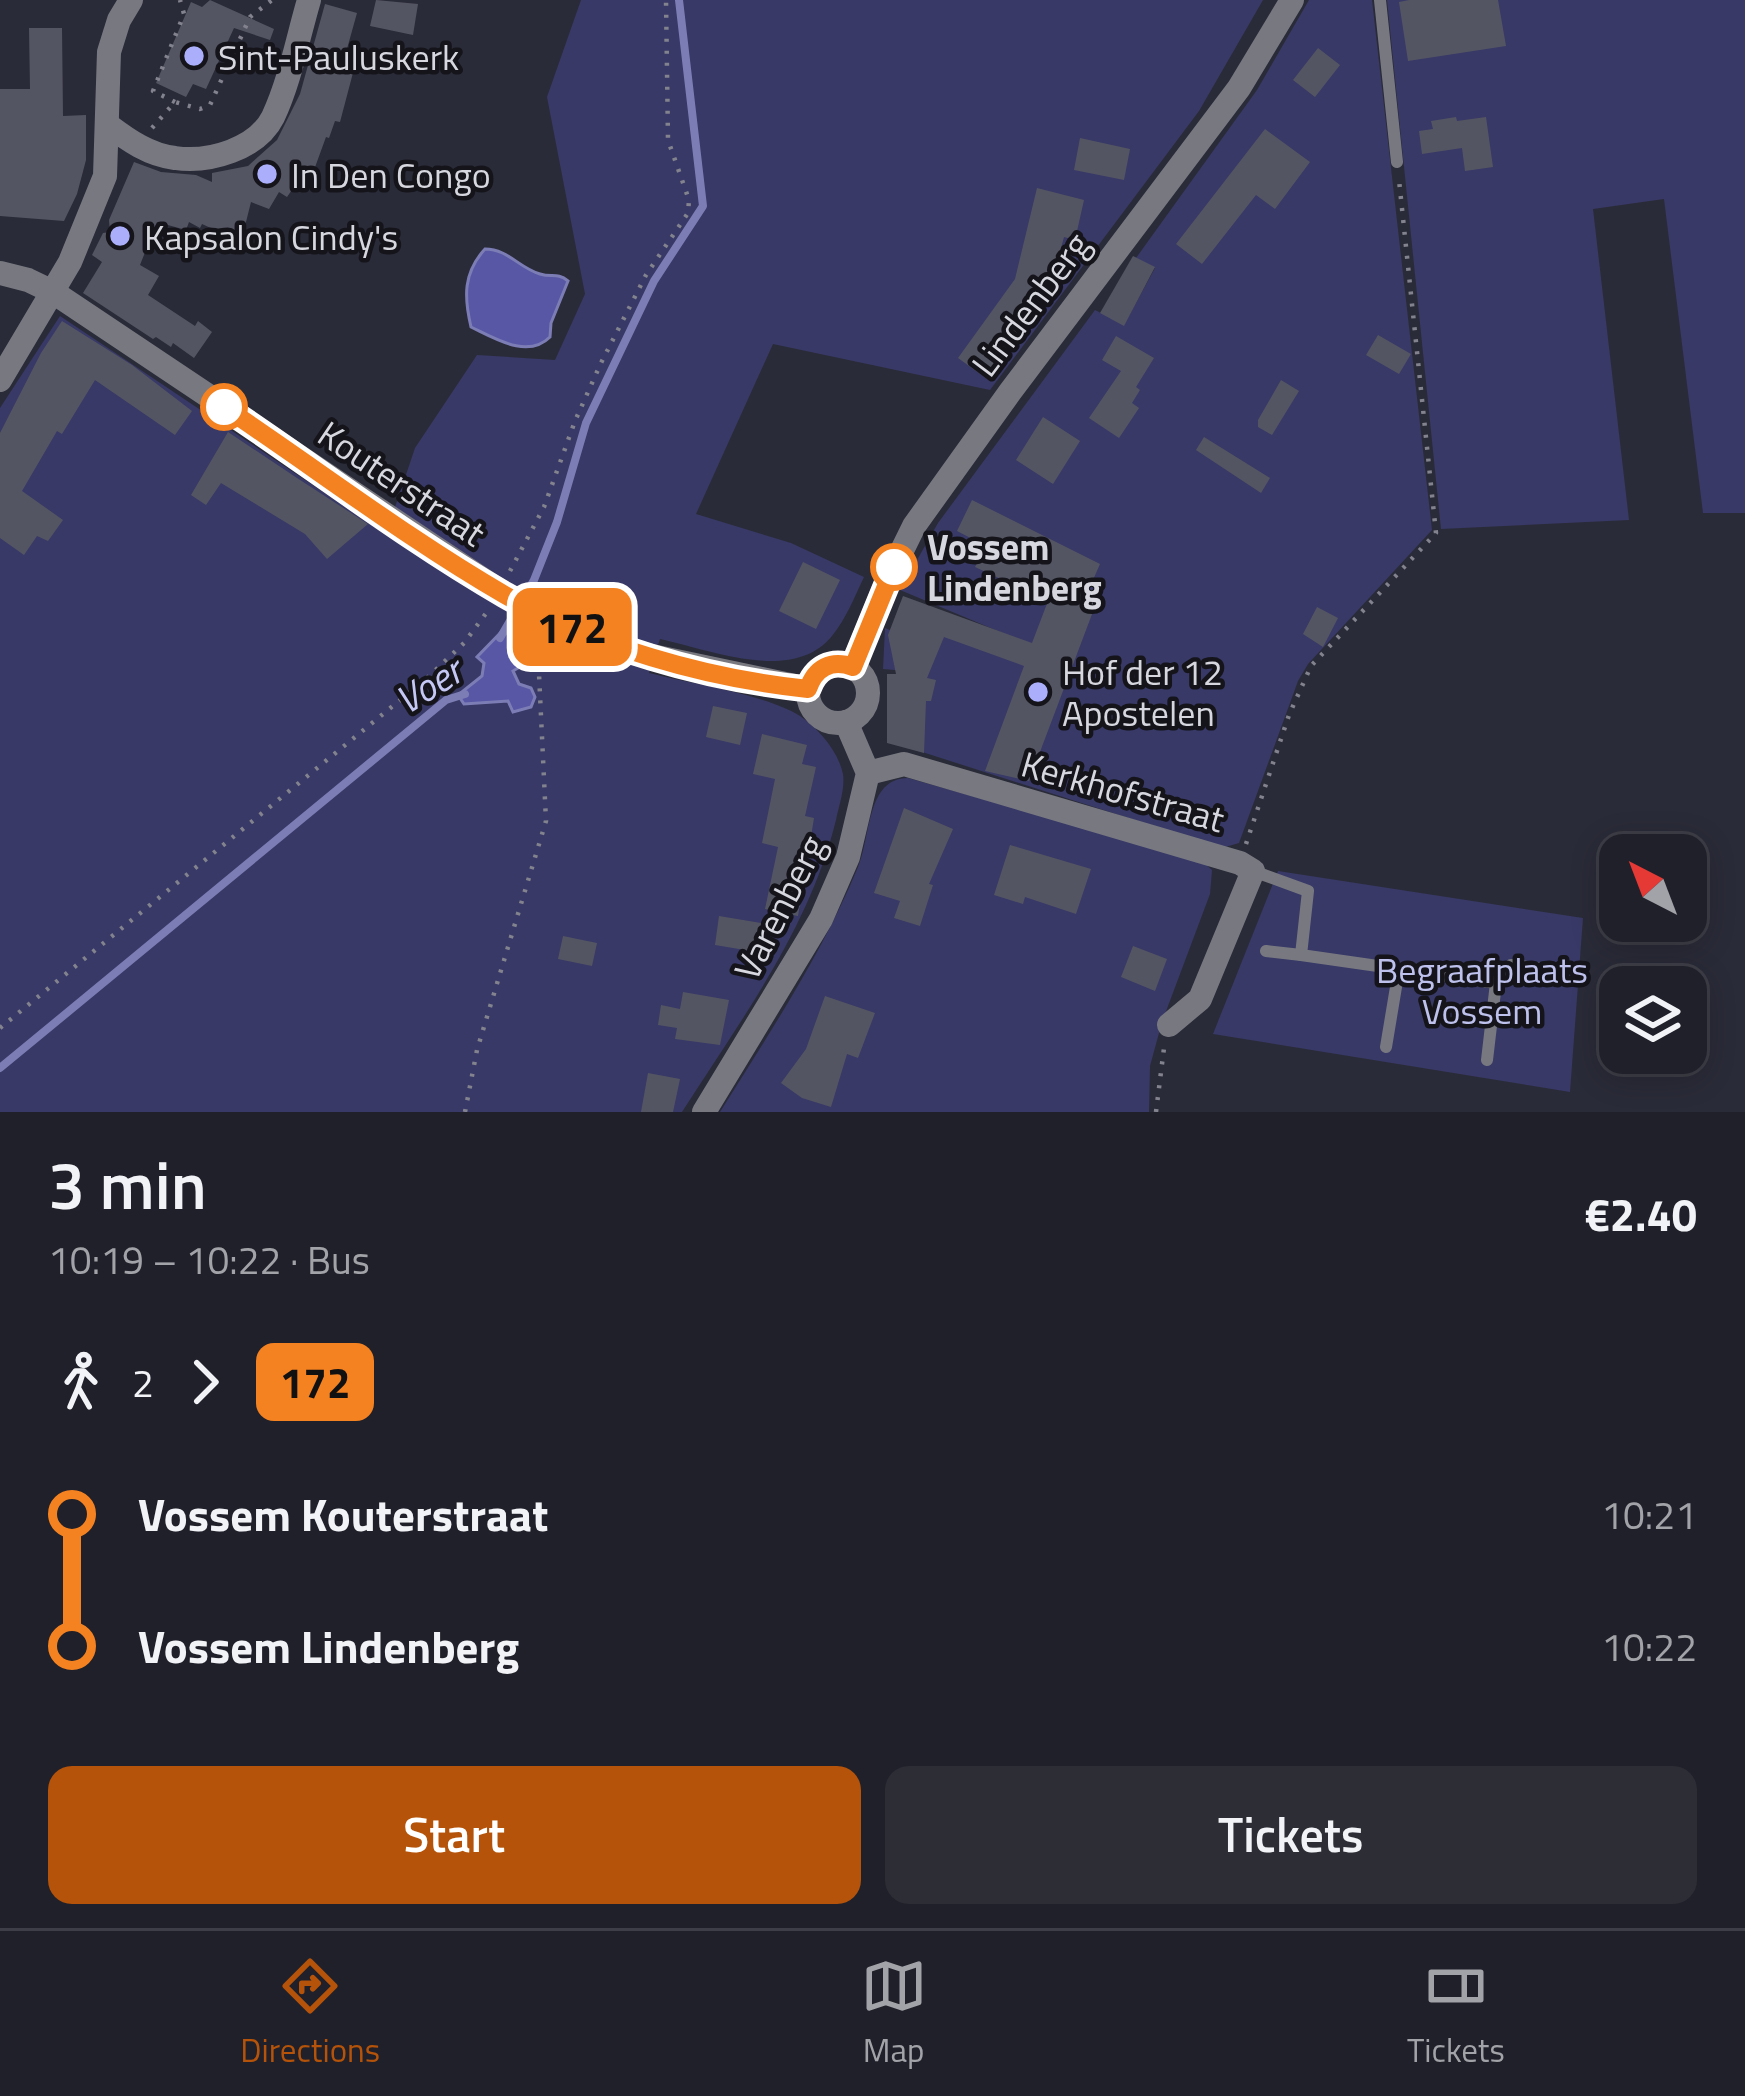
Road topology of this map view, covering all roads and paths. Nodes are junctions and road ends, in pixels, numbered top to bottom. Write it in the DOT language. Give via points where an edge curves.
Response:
graph roads {
  1 [pos="131,0"];
  2 [pos="180,0"];
  3 [pos="272,0"];
  4 [pos="309,0"];
  5 [pos="667,0"];
  6 [pos="1292,0"];
  7 [pos="1380,0"];
  8 [pos="175,103"];
  9 [pos="108,125"];
  10 [pos="136,146"];
  11 [pos="1397,162"];
  12 [pos="0,273"];
  13 [pos="53,292"];
  14 [pos="0,380"];
  15 [pos="502,593"];
  16 [pos="537,611"];
  17 [pos="853,667"];
  18 [pos="808,689"];
  19 [pos="846,722"];
  20 [pos="868,773"];
  21 [pos="1246,867"];
  22 [pos="1266,951"];
  23 [pos="1301,955"];
  24 [pos="1399,969"];
  25 [pos="1558,971"];
  26 [pos="1496,983"];
  27 [pos="1168,1025"];
  28 [pos="0,1028"];
  29 [pos="1386,1048"];
  30 [pos="1486,1060"];
  31 [pos="465,1112"];
  32 [pos="704,1112"];
  33 [pos="1156,1112"];
  1 -- 9 [label="street" via="109,52"];
  2 -- 8 [label="path" via="184,14 153,91"];
  3 -- 8 [label="path" via="250,17 211,105"];
  4 -- 10 [label="street" via="272,120 245,146 193,159"];
  5 -- 15 [label="path" via="668,140 688,213 610,346"];
  6 -- 17 [label="street, Lindenberg" via="1239,88 914,526"];
  7 -- 11 [label="lane"];
  8 -- 10 [label="path"];
  9 -- 10 [label="street"];
  9 -- 13 [label="street" via="105,176"];
  11 -- 21 [label="path" via="1436,533 1311,666"];
  12 -- 13 [label="street, Kouterstraat"];
  13 -- 14 [label="street"];
  13 -- 15 [label="street, Kouterstraat"];
  15 -- 16 [label="street, Kouterstraat"];
  15 -- 28 [label="path" via="427,678"];
  16 -- 18 [label="street, Kouterstraat" via="633,652"];
  16 -- 31 [label="path" via="547,821"];
  17 -- 18 [label="street" via="825,667"];
  17 -- 19 [label="street, Lindenberg" via="868,692 863,711"];
  18 -- 19 [label="street" via="818,716"];
  19 -- 20 [label="street"];
  20 -- 21 [label="street, Kerkhofstraat" via="904,764"];
  20 -- 32 [label="street, Varenberg" via="859,824 821,919"];
  21 -- 23 [label="lane" via="1308,891"];
  21 -- 27 [label="street, Kerkhofstraat" via="1200,1000"];
  22 -- 23 [label="lane"];
  23 -- 24 [label="lane"];
  24 -- 26 [label="lane"];
  24 -- 29 [label="lane"];
  25 -- 26 [label="lane" via="1511,965"];
  26 -- 30 [label="lane"];
  27 -- 33 [label="path"];
}
